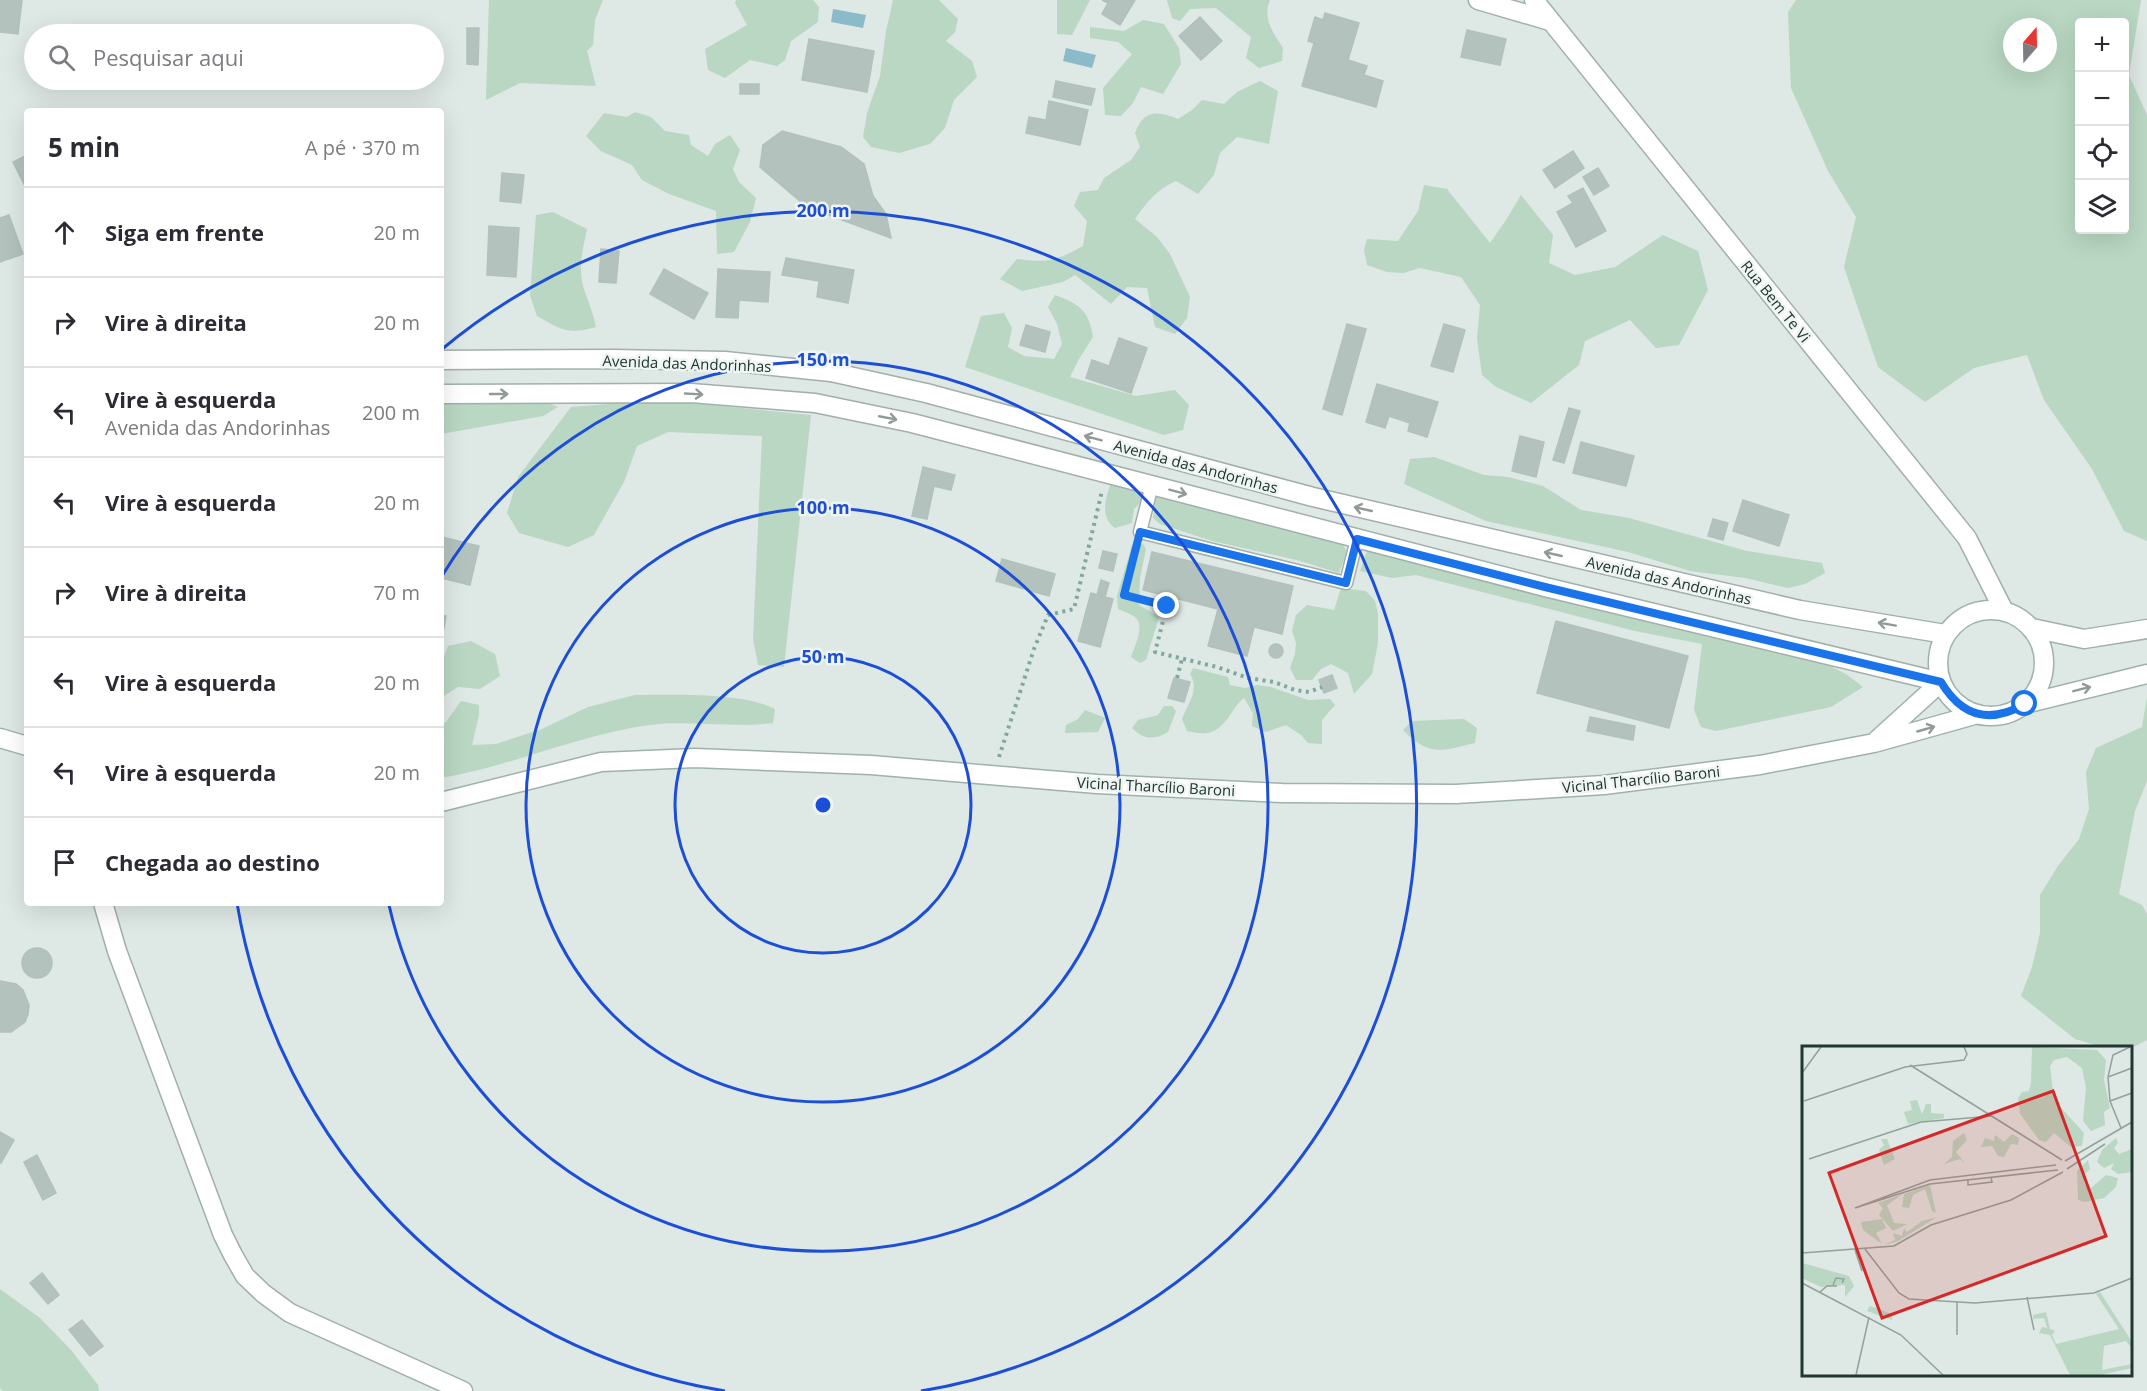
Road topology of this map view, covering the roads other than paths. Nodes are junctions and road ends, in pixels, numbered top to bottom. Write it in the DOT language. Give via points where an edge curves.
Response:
graph roads {
  1 [pos="1478,0"];
  2 [pos="1534,0"];
  3 [pos="1550,21"];
  4 [pos="444,360"];
  5 [pos="444,394"];
  6 [pos="1152,485"];
  7 [pos="1357,539"];
  8 [pos="2004,611"];
  9 [pos="2032,628"];
  10 [pos="2147,629"];
  11 [pos="1945,634"];
  12 [pos="2147,674"];
  13 [pos="1941,682"];
  14 [pos="2025,704"];
  15 [pos="1978,714"];
  16 [pos="0,738"];
  17 [pos="1874,743"];
  18 [pos="24,745"];
  19 [pos="444,801"];
  20 [pos="105,906"];
  21 [pos="463,1391"];
  1 -- 3 [label="street"];
  2 -- 3 [label="street, Rua Bem Te Vi"];
  3 -- 8 [label="street, Rua Bem Te Vi" via="1967,538"];
  11 -- 4 [label="street, Avenida das Andorinhas, one-way" via="1800,610 1313,497 926,393 831,372 725,361"];
  5 -- 6 [label="street, Avenida das Andorinhas, one-way" via="691,393 814,403 912,423"];
  6 -- 7 [label="street, Avenida das Andorinhas, one-way"];
  6 -- 7 [label="lane" via="1140,532 1346,583"];
  7 -- 13 [label="street, Avenida das Andorinhas"];
  8 -- 9 [label="street"];
  8 -- 11 [label="street" via="1987,609 1971,613 1956,621"];
  9 -- 10 [label="street" via="2084,639"];
  9 -- 14 [label="street" via="2041,643 2043,676"];
  11 -- 13 [label="street" via="1937,666"];
  14 -- 12 [label="street, one-way"];
  13 -- 15 [label="street" via="1962,708"];
  13 -- 17 [label="street"];
  14 -- 15 [label="street" via="1995,716"];
  17 -- 15 [label="street, Vicinal Tharcílio Baroni, one-way"];
  16 -- 18 [label="street"];
  17 -- 19 [label="street, Vicinal Tharcílio Baroni" via="1760,765 1604,785 1456,794 1282,793 707,758 601,762"];
  20 -- 21 [label="street" via="117,951 223,1235 245,1276 290,1313"];
}
